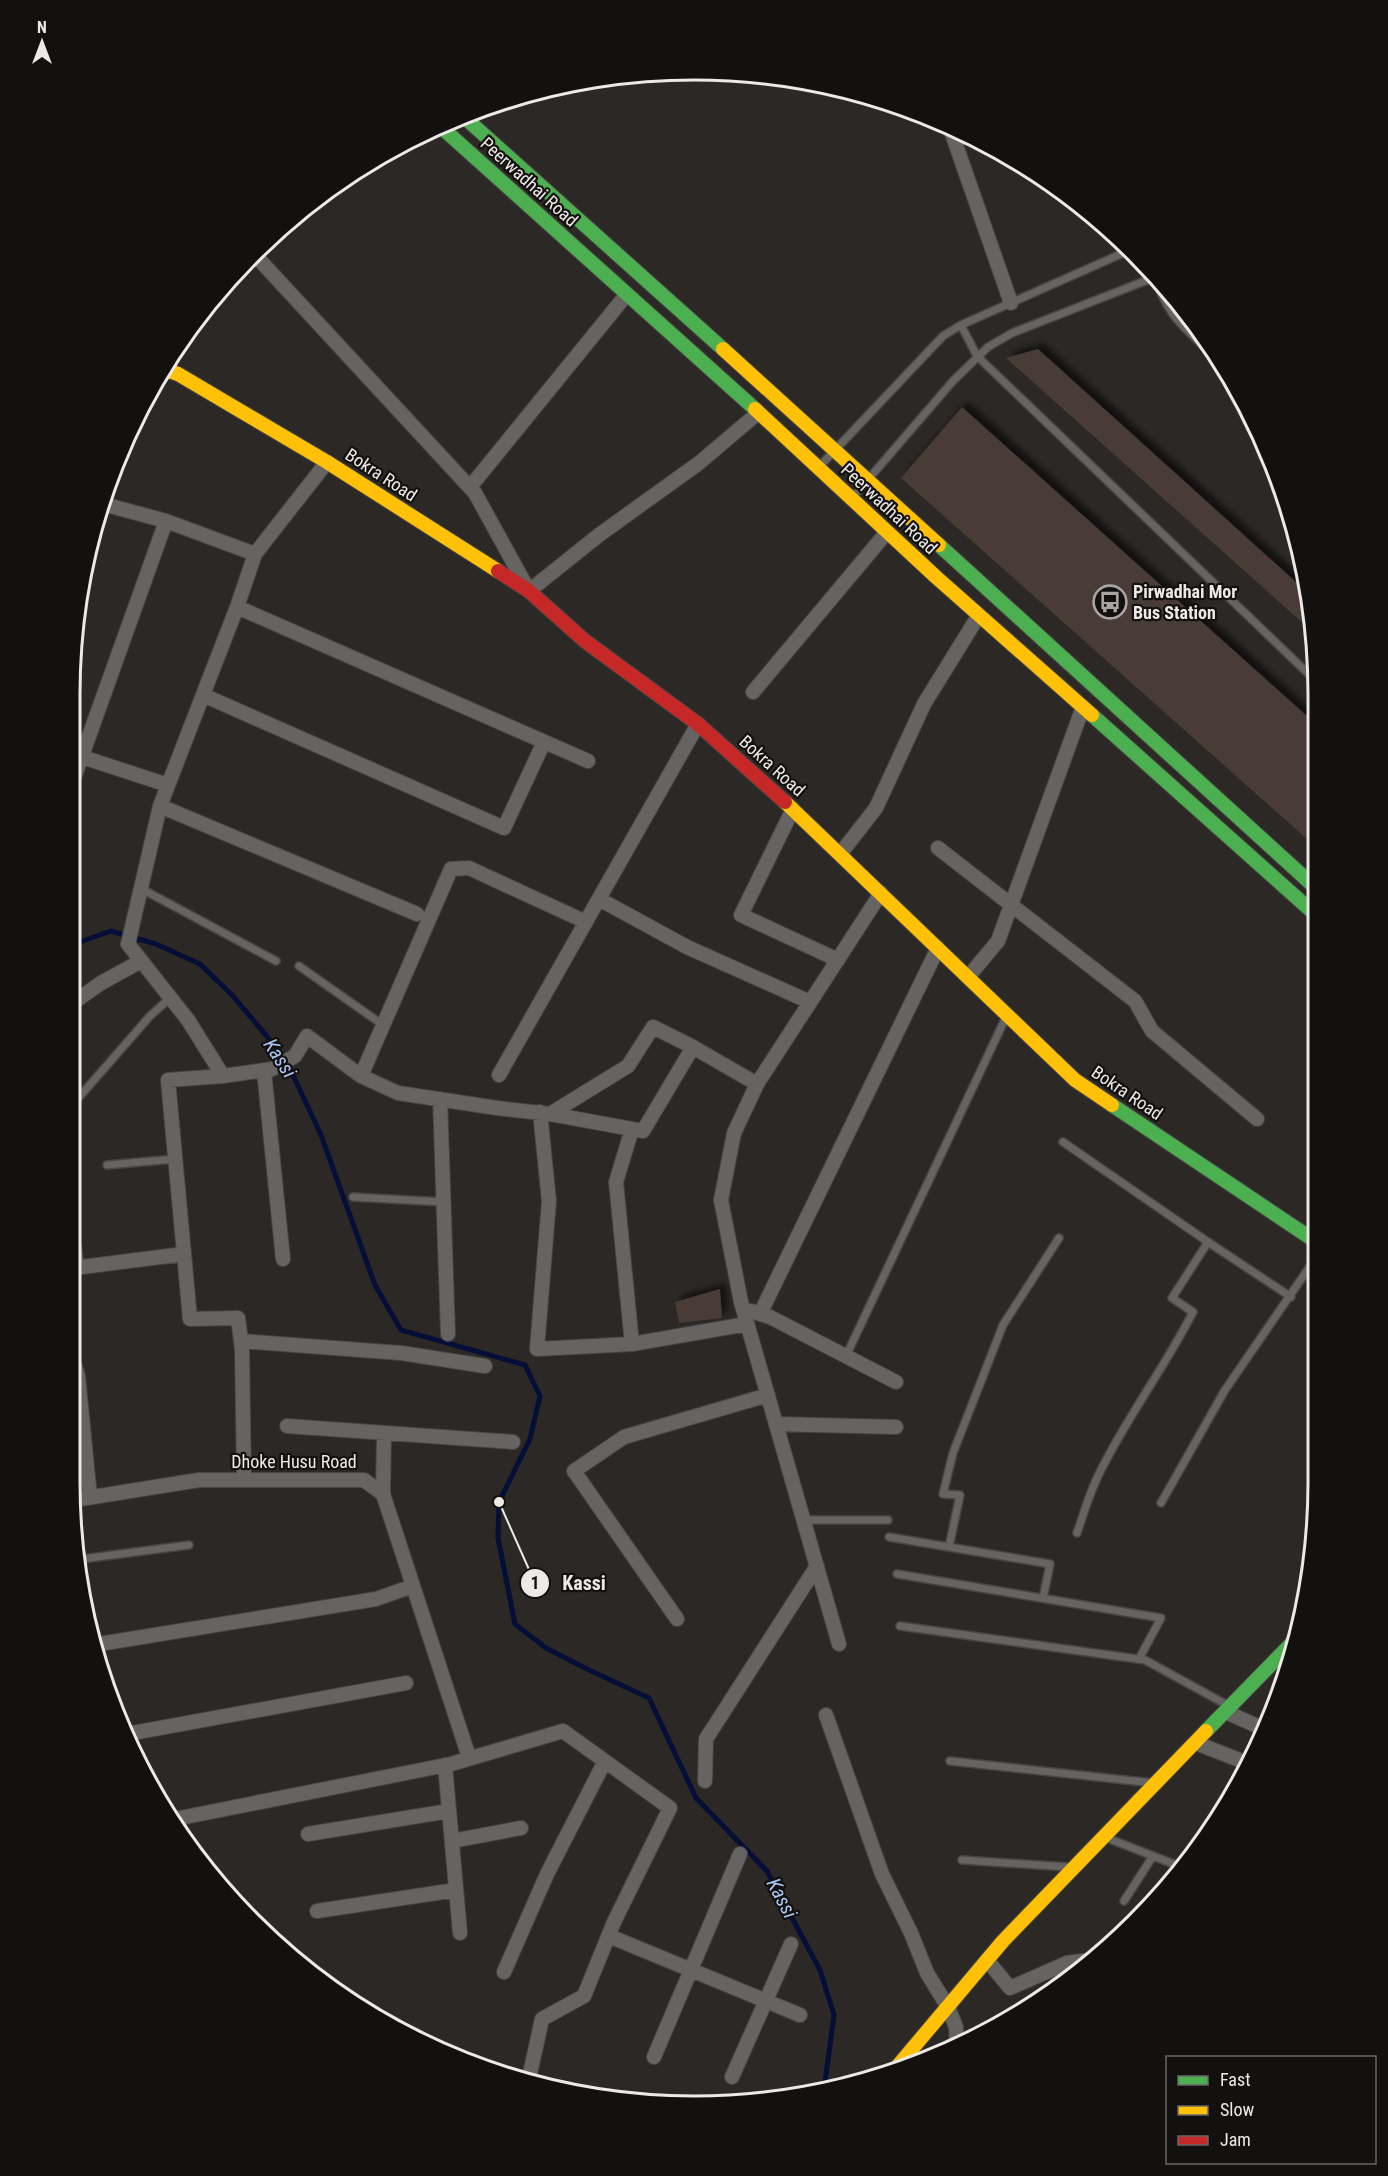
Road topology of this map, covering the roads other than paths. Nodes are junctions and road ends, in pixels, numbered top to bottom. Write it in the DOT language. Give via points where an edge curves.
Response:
graph roads {
  1 [pos="470,122"];
  2 [pos="446,132"];
  3 [pos="953,137"];
  4 [pos="1123,253"];
  5 [pos="259,259"];
  6 [pos="1147,278"];
  7 [pos="627,294"];
  8 [pos="1162,296"];
  9 [pos="1011,303"];
  10 [pos="961,326"];
  11 [pos="1195,338"];
  12 [pos="977,356"];
  13 [pos="171,372"];
  14 [pos="758,413"];
  15 [pos="835,450"];
  16 [pos="327,462"];
  17 [pos="818,468"];
  18 [pos="867,481"];
  19 [pos="470,487"];
  20 [pos="851,498"];
  21 [pos="109,505"];
  22 [pos="166,521"];
  23 [pos="887,532"];
  24 [pos="255,554"];
  25 [pos="529,591"];
  26 [pos="237,607"];
  27 [pos="980,615"];
  28 [pos="1307,674"];
  29 [pos="753,692"];
  30 [pos="203,695"];
  31 [pos="1083,707"];
  32 [pos="698,724"];
  33 [pos="544,742"];
  34 [pos="80,750"];
  35 [pos="80,756"];
  36 [pos="588,761"];
  37 [pos="168,785"];
  38 [pos="160,806"];
  39 [pos="793,809"];
  40 [pos="938,848"];
  41 [pos="840,854"];
  42 [pos="1308,881"];
  43 [pos="141,888"];
  44 [pos="880,893"];
  45 [pos="599,899"];
  46 [pos="1012,904"];
  47 [pos="1308,907"];
  48 [pos="417,914"];
  49 [pos="586,922"];
  50 [pos="938,948"];
  51 [pos="837,960"];
  52 [pos="141,961"];
  53 [pos="276,961"];
  54 [pos="298,966"];
  55 [pos="968,977"];
  56 [pos="80,998"];
  57 [pos="170,998"];
  58 [pos="810,1002"];
  59 [pos="1007,1015"];
  60 [pos="383,1025"];
  61 [pos="693,1047"];
  62 [pos="264,1071"];
  63 [pos="499,1075"];
  64 [pos="223,1076"];
  65 [pos="361,1076"];
  66 [pos="757,1084"];
  67 [pos="80,1096"];
  68 [pos="440,1099"];
  69 [pos="545,1113"];
  70 [pos="1257,1119"];
  71 [pos="632,1129"];
  72 [pos="1063,1142"];
  73 [pos="175,1159"];
  74 [pos="107,1165"];
  75 [pos="353,1197"];
  76 [pos="444,1202"];
  77 [pos="1308,1235"];
  78 [pos="1059,1238"];
  79 [pos="1208,1242"];
  80 [pos="184,1254"];
  81 [pos="284,1259"];
  82 [pos="80,1267"];
  83 [pos="1308,1271"];
  84 [pos="1291,1297"];
  85 [pos="743,1309"];
  86 [pos="760,1314"];
  87 [pos="747,1324"];
  88 [pos="448,1334"];
  89 [pos="241,1341"];
  90 [pos="632,1344"];
  91 [pos="846,1356"];
  92 [pos="485,1366"];
  93 [pos="896,1382"];
  94 [pos="768,1395"];
  95 [pos="80,1396"];
  96 [pos="776,1424"];
  97 [pos="287,1426"];
  98 [pos="896,1427"];
  99 [pos="384,1433"];
  100 [pos="513,1442"];
  101 [pos="244,1480"];
  102 [pos="383,1494"];
  103 [pos="90,1497"];
  104 [pos="80,1499"];
  105 [pos="1161,1503"];
  106 [pos="804,1520"];
  107 [pos="888,1520"];
  108 [pos="1077,1533"];
  109 [pos="889,1537"];
  110 [pos="189,1545"];
  111 [pos="949,1547"];
  112 [pos="85,1559"];
  113 [pos="817,1566"];
  114 [pos="897,1574"];
  115 [pos="413,1586"];
  116 [pos="1043,1598"];
  117 [pos="677,1619"];
  118 [pos="900,1626"];
  119 [pos="101,1644"];
  120 [pos="839,1644"];
  121 [pos="1285,1650"];
  122 [pos="1139,1659"];
  123 [pos="406,1683"];
  124 [pos="1228,1710"];
  125 [pos="826,1715"];
  126 [pos="1258,1726"];
  127 [pos="133,1733"];
  128 [pos="1196,1743"];
  129 [pos="467,1751"];
  130 [pos="605,1761"];
  131 [pos="950,1761"];
  132 [pos="1241,1761"];
  133 [pos="445,1765"];
  134 [pos="705,1781"];
  135 [pos="1156,1783"];
  136 [pos="449,1811"];
  137 [pos="180,1819"];
  138 [pos="521,1828"];
  139 [pos="308,1834"];
  140 [pos="1105,1837"];
  141 [pos="452,1841"];
  142 [pos="740,1854"];
  143 [pos="1153,1856"];
  144 [pos="962,1860"];
  145 [pos="1175,1864"];
  146 [pos="1074,1868"];
  147 [pos="456,1890"];
  148 [pos="1124,1901"];
  149 [pos="317,1911"];
  150 [pos="460,1933"];
  151 [pos="609,1936"];
  152 [pos="791,1944"];
  153 [pos="987,1960"];
  154 [pos="1078,1961"];
  155 [pos="691,1971"];
  156 [pos="504,1972"];
  157 [pos="766,2001"];
  158 [pos="948,2007"];
  159 [pos="800,2015"];
  160 [pos="957,2037"];
  161 [pos="654,2058"];
  162 [pos="903,2060"];
  163 [pos="530,2074"];
  164 [pos="732,2077"];
  1 -- 15 [label="main road"];
  2 -- 7 [label="main road, Peerwadhai Road"];
  3 -- 9 [label="street"];
  4 -- 9 [label="lane"];
  5 -- 19 [label="street"];
  6 -- 12 [label="lane" via="1012,333"];
  7 -- 14 [label="main road, Peerwadhai Road"];
  7 -- 19 [label="street"];
  8 -- 11 [label="lane" via="1177,322"];
  9 -- 10 [label="lane"];
  10 -- 12 [label="lane"];
  10 -- 15 [label="lane" via="943,336"];
  12 -- 18 [label="lane"];
  12 -- 28 [label="lane"];
  13 -- 16 [label="main road, Bokra Road"];
  14 -- 17 [label="main road, Peerwadhai Road"];
  14 -- 25 [label="street" via="699,463"];
  15 -- 17 [label="lane"];
  15 -- 18 [label="main road"];
  16 -- 24 [label="street"];
  16 -- 25 [label="main road, Bokra Road"];
  17 -- 20 [label="main road, Peerwadhai Road"];
  18 -- 20 [label="lane"];
  18 -- 42 [label="main road"];
  19 -- 25 [label="street"];
  20 -- 23 [label="main road, Peerwadhai Road"];
  21 -- 22 [label="street"];
  22 -- 24 [label="street"];
  22 -- 34 [label="street"];
  23 -- 27 [label="main road, Peerwadhai Road"];
  23 -- 29 [label="street"];
  24 -- 26 [label="street"];
  25 -- 32 [label="main road, Bokra Road" via="585,641"];
  26 -- 30 [label="street"];
  26 -- 33 [label="street"];
  27 -- 31 [label="main road, Peerwadhai Road"];
  27 -- 41 [label="street" via="924,704 876,808"];
  30 -- 33 [label="street" via="504,828"];
  30 -- 37 [label="street"];
  31 -- 46 [label="street"];
  31 -- 47 [label="main road, Peerwadhai Road"];
  32 -- 39 [label="main road, Bokra Road"];
  32 -- 45 [label="street"];
  33 -- 36 [label="street"];
  35 -- 37 [label="street"];
  37 -- 38 [label="street"];
  38 -- 43 [label="street"];
  38 -- 48 [label="street"];
  39 -- 41 [label="main road, Bokra Road"];
  39 -- 51 [label="street" via="741,915"];
  40 -- 46 [label="street"];
  41 -- 44 [label="main road, Bokra Road"];
  43 -- 52 [label="street" via="128,944"];
  43 -- 53 [label="lane"];
  44 -- 50 [label="main road, Bokra Road"];
  44 -- 51 [label="street"];
  45 -- 49 [label="street"];
  45 -- 58 [label="street" via="687,946"];
  46 -- 55 [label="street" via="998,941"];
  46 -- 70 [label="street" via="1135,1001 1152,1031"];
  49 -- 60 [label="street" via="469,868 451,869"];
  49 -- 63 [label="street"];
  50 -- 55 [label="main road, Bokra Road"];
  50 -- 86 [label="street"];
  51 -- 58 [label="street"];
  52 -- 56 [label="street"];
  52 -- 57 [label="street"];
  54 -- 60 [label="lane"];
  55 -- 59 [label="main road, Bokra Road"];
  57 -- 64 [label="street"];
  57 -- 67 [label="lane"];
  58 -- 66 [label="street"];
  59 -- 77 [label="main road, Bokra Road" via="1075,1080"];
  59 -- 91 [label="lane"];
  60 -- 65 [label="street"];
  61 -- 66 [label="street"];
  61 -- 69 [label="street" via="653,1027 628,1066"];
  61 -- 71 [label="street" via="644,1131"];
  62 -- 64 [label="street"];
  62 -- 65 [label="street" via="295,1056 307,1036"];
  62 -- 81 [label="street"];
  64 -- 73 [label="street" via="168,1080"];
  65 -- 68 [label="street" via="398,1093"];
  66 -- 85 [label="street" via="734,1133 722,1200"];
  68 -- 69 [label="street"];
  68 -- 76 [label="street"];
  69 -- 71 [label="street"];
  69 -- 90 [label="street" via="549,1201 537,1349"];
  71 -- 90 [label="street" via="616,1182"];
  72 -- 79 [label="lane"];
  73 -- 74 [label="lane"];
  73 -- 80 [label="street"];
  75 -- 76 [label="lane"];
  76 -- 88 [label="street"];
  78 -- 111 [label="lane" via="1003,1325 953,1453 944,1494 960,1495"];
  79 -- 84 [label="lane"];
  79 -- 108 [label="lane" via="1172,1298 1193,1312 1099,1474"];
  80 -- 82 [label="street"];
  80 -- 89 [label="street" via="190,1319 238,1318"];
  83 -- 84 [label="lane"];
  84 -- 105 [label="lane" via="1225,1390"];
  85 -- 86 [label="street"];
  85 -- 87 [label="street"];
  86 -- 91 [label="street"];
  87 -- 90 [label="street"];
  87 -- 94 [label="street"];
  89 -- 92 [label="street" via="401,1353"];
  89 -- 101 [label="street"];
  91 -- 93 [label="street"];
  94 -- 96 [label="street"];
  94 -- 117 [label="street" via="624,1437 574,1471"];
  95 -- 103 [label="street"];
  96 -- 98 [label="street"];
  96 -- 106 [label="street"];
  97 -- 99 [label="street"];
  99 -- 100 [label="street"];
  99 -- 102 [label="street"];
  101 -- 102 [label="street, Dhoke Husu Road" via="364,1480"];
  101 -- 103 [label="street, Dhoke Husu Road" via="199,1480"];
  102 -- 115 [label="street"];
  103 -- 104 [label="street, Dhoke Husu Road"];
  106 -- 107 [label="lane"];
  106 -- 113 [label="street"];
  109 -- 111 [label="lane"];
  110 -- 112 [label="lane"];
  111 -- 116 [label="lane" via="1050,1564"];
  113 -- 120 [label="street"];
  113 -- 134 [label="street" via="706,1739"];
  114 -- 116 [label="lane"];
  115 -- 119 [label="street" via="376,1599"];
  115 -- 129 [label="street"];
  116 -- 122 [label="lane" via="1161,1618"];
  118 -- 122 [label="lane"];
  121 -- 124 [label="main road"];
  122 -- 124 [label="lane"];
  123 -- 127 [label="street"];
  124 -- 126 [label="street"];
  124 -- 128 [label="main road"];
  125 -- 158 [label="street" via="882,1874 927,1973"];
  128 -- 132 [label="street"];
  128 -- 135 [label="main road"];
  130 -- 133 [label="street" via="563,1731"];
  130 -- 151 [label="street" via="670,1808"];
  130 -- 156 [label="street" via="547,1874"];
  131 -- 135 [label="lane"];
  133 -- 136 [label="street"];
  133 -- 137 [label="street"];
  135 -- 140 [label="main road"];
  136 -- 139 [label="street"];
  136 -- 141 [label="street"];
  138 -- 141 [label="street"];
  140 -- 143 [label="lane"];
  140 -- 146 [label="main road"];
  141 -- 147 [label="street"];
  142 -- 155 [label="street"];
  143 -- 145 [label="lane"];
  143 -- 148 [label="lane"];
  144 -- 146 [label="lane"];
  146 -- 153 [label="main road"];
  147 -- 149 [label="street"];
  147 -- 150 [label="street"];
  151 -- 155 [label="street"];
  151 -- 163 [label="street" via="584,1996 543,2019"];
  152 -- 157 [label="street"];
  153 -- 154 [label="street" via="1010,1988"];
  153 -- 158 [label="main road"];
  155 -- 157 [label="street"];
  155 -- 161 [label="street"];
  157 -- 159 [label="street"];
  157 -- 164 [label="street"];
  158 -- 160 [label="street"];
  158 -- 162 [label="main road"];
}
